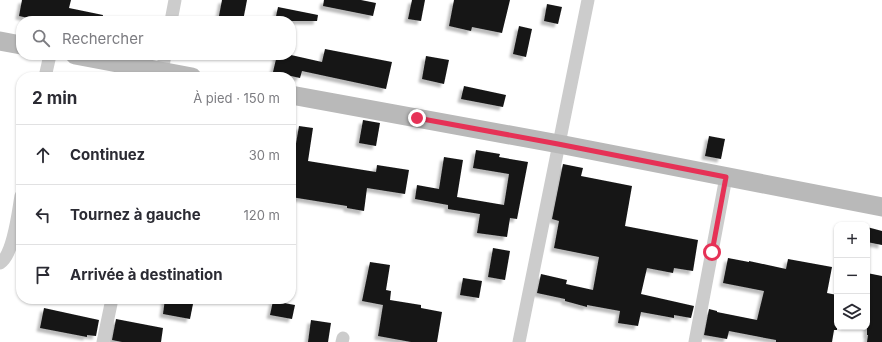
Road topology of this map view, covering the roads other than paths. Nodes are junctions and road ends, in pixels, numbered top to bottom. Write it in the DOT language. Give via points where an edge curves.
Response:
graph roads {
  1 [pos="175,0"];
  2 [pos="588,0"];
  3 [pos="172,16"];
  4 [pos="0,42"];
  5 [pos="16,44"];
  6 [pos="49,60"];
  7 [pos="108,60"];
  8 [pos="162,68"];
  9 [pos="46,72"];
  10 [pos="175,72"];
  11 [pos="296,96"];
  12 [pos="558,144"];
  13 [pos="726,177"];
  14 [pos="882,207"];
  15 [pos="16,220"];
  16 [pos="0,263"];
  17 [pos="111,304"];
  18 [pos="103,342"];
  19 [pos="519,342"];
  20 [pos="695,342"];
  1 -- 3 [label="street"];
  2 -- 12 [label="street"];
  4 -- 5 [label="main road"];
  6 -- 9 [label="street"];
  7 -- 8 [label="main road"];
  8 -- 10 [label="main road"];
  11 -- 12 [label="main road"];
  12 -- 13 [label="main road"];
  12 -- 19 [label="street"];
  13 -- 14 [label="main road"];
  13 -- 20 [label="street"];
  15 -- 16 [label="street" via="11,244 5,260"];
  17 -- 18 [label="street"];
}
